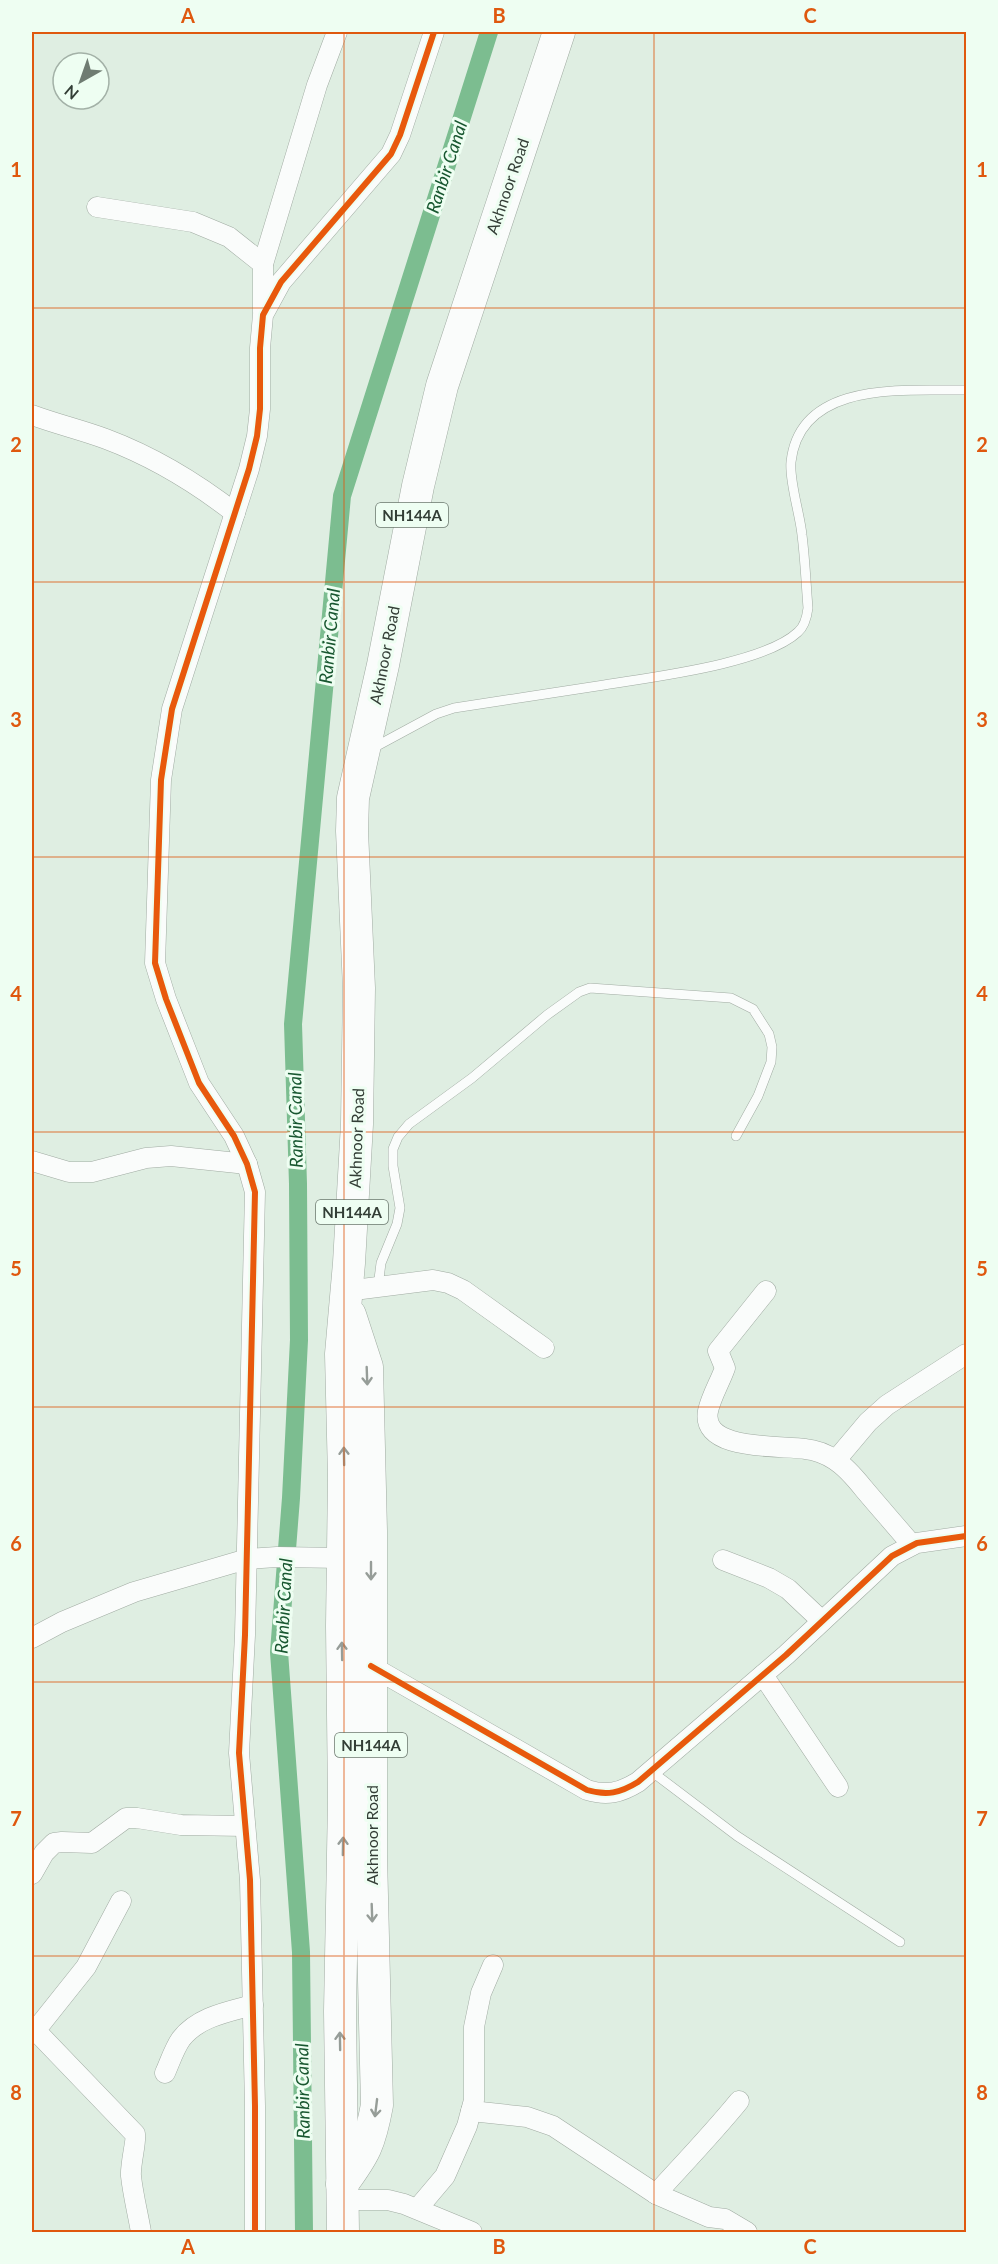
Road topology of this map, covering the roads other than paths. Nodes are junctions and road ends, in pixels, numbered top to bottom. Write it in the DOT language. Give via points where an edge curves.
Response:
graph roads {
  1 [pos="337,32"];
  2 [pos="434,32"];
  3 [pos="559,32"];
  4 [pos="97,207"];
  5 [pos="263,264"];
  6 [pos="263,315"];
  7 [pos="966,390"];
  8 [pos="32,415"];
  9 [pos="235,513"];
  10 [pos="363,753"];
  11 [pos="736,1136"];
  12 [pos="32,1161"];
  13 [pos="247,1164"];
  14 [pos="378,1287"];
  15 [pos="766,1291"];
  16 [pos="345,1296"];
  17 [pos="544,1348"];
  18 [pos="966,1354"];
  19 [pos="836,1460"];
  20 [pos="966,1536"];
  21 [pos="912,1545"];
  22 [pos="343,1558"];
  23 [pos="247,1559"];
  24 [pos="723,1560"];
  25 [pos="822,1621"];
  26 [pos="32,1638"];
  27 [pos="371,1666"];
  28 [pos="763,1675"];
  29 [pos="651,1771"];
  30 [pos="838,1787"];
  31 [pos="244,1826"];
  32 [pos="32,1874"];
  33 [pos="120,1901"];
  34 [pos="900,1942"];
  35 [pos="493,1965"];
  36 [pos="253,2005"];
  37 [pos="165,2073"];
  38 [pos="739,2101"];
  39 [pos="471,2111"];
  40 [pos="342,2192"];
  41 [pos="656,2194"];
  42 [pos="418,2208"];
  43 [pos="141,2232"];
  44 [pos="255,2232"];
  45 [pos="343,2232"];
  46 [pos="472,2232"];
  47 [pos="747,2232"];
  1 -- 5 [label="street" via="316,86"];
  2 -- 6 [label="street" via="391,153 281,282"];
  3 -- 10 [label="highway, Akhnoor Road / NH144A" via="442,386"];
  4 -- 5 [label="street" via="193,222 229,237"];
  5 -- 6 [label="street"];
  6 -- 9 [label="street" via="257,436"];
  7 -- 10 [label="lane" via="878,391 851,396 817,414 803,429 790,464 802,534 807,619 798,632 778,645 753,656 684,672 454,708"];
  8 -- 9 [label="street" via="145,456 181,474"];
  9 -- 13 [label="street" via="172,709 161,780 155,963 199,1083 234,1136"];
  10 -- 16 [label="highway, Akhnoor Road / NH144A" via="353,798 360,1014"];
  11 -- 14 [label="lane" via="771,1062 769,1034 753,1009 731,998 590,988 579,992 409,1124 398,1137 393,1166 400,1208 381,1263"];
  12 -- 13 [label="street" via="69,1172 92,1172 146,1158 171,1156"];
  13 -- 23 [label="street" via="255,1192"];
  14 -- 16 [label="street"];
  14 -- 17 [label="street" via="433,1280 448,1283"];
  15 -- 19 [label="street" via="718,1351 725,1368 708,1421 726,1439 821,1452"];
  22 -- 16 [label="highway, Akhnoor Road / NH144A, one-way" via="341,1354"];
  16 -- 27 [label="highway, Akhnoor Road / NH144A, one-way" via="367,1367"];
  18 -- 19 [label="street" via="887,1405"];
  19 -- 21 [label="street"];
  20 -- 21 [label="street"];
  21 -- 25 [label="street" via="892,1556"];
  22 -- 23 [label="street"];
  40 -- 22 [label="highway, Akhnoor Road / NH144A, one-way"];
  23 -- 26 [label="street" via="135,1592"];
  23 -- 31 [label="street" via="239,1753"];
  24 -- 25 [label="street" via="788,1589"];
  25 -- 28 [label="street"];
  27 -- 29 [label="street" via="587,1790 619,1793"];
  27 -- 40 [label="highway, Akhnoor Road / NH144A, one-way" via="377,2105 371,2137"];
  28 -- 29 [label="street"];
  28 -- 30 [label="street"];
  29 -- 34 [label="lane" via="737,1836"];
  31 -- 32 [label="street" via="181,1825 126,1818 92,1843 54,1843"];
  31 -- 36 [label="street" via="250,1880"];
  33 -- 43 [label="street" via="86,1967 37,2032 135,2134 131,2177"];
  35 -- 39 [label="street" via="481,1993 474,2027"];
  36 -- 37 [label="street" via="211,2017 192,2028 180,2040"];
  36 -- 44 [label="street"];
  38 -- 41 [label="street"];
  39 -- 41 [label="street" via="527,2117 553,2126"];
  39 -- 42 [label="street" via="445,2176"];
  40 -- 42 [label="street"];
  40 -- 45 [label="highway, Akhnoor Road / NH144A"];
  41 -- 47 [label="street" via="709,2217 725,2219"];
  42 -- 46 [label="street"];
}
